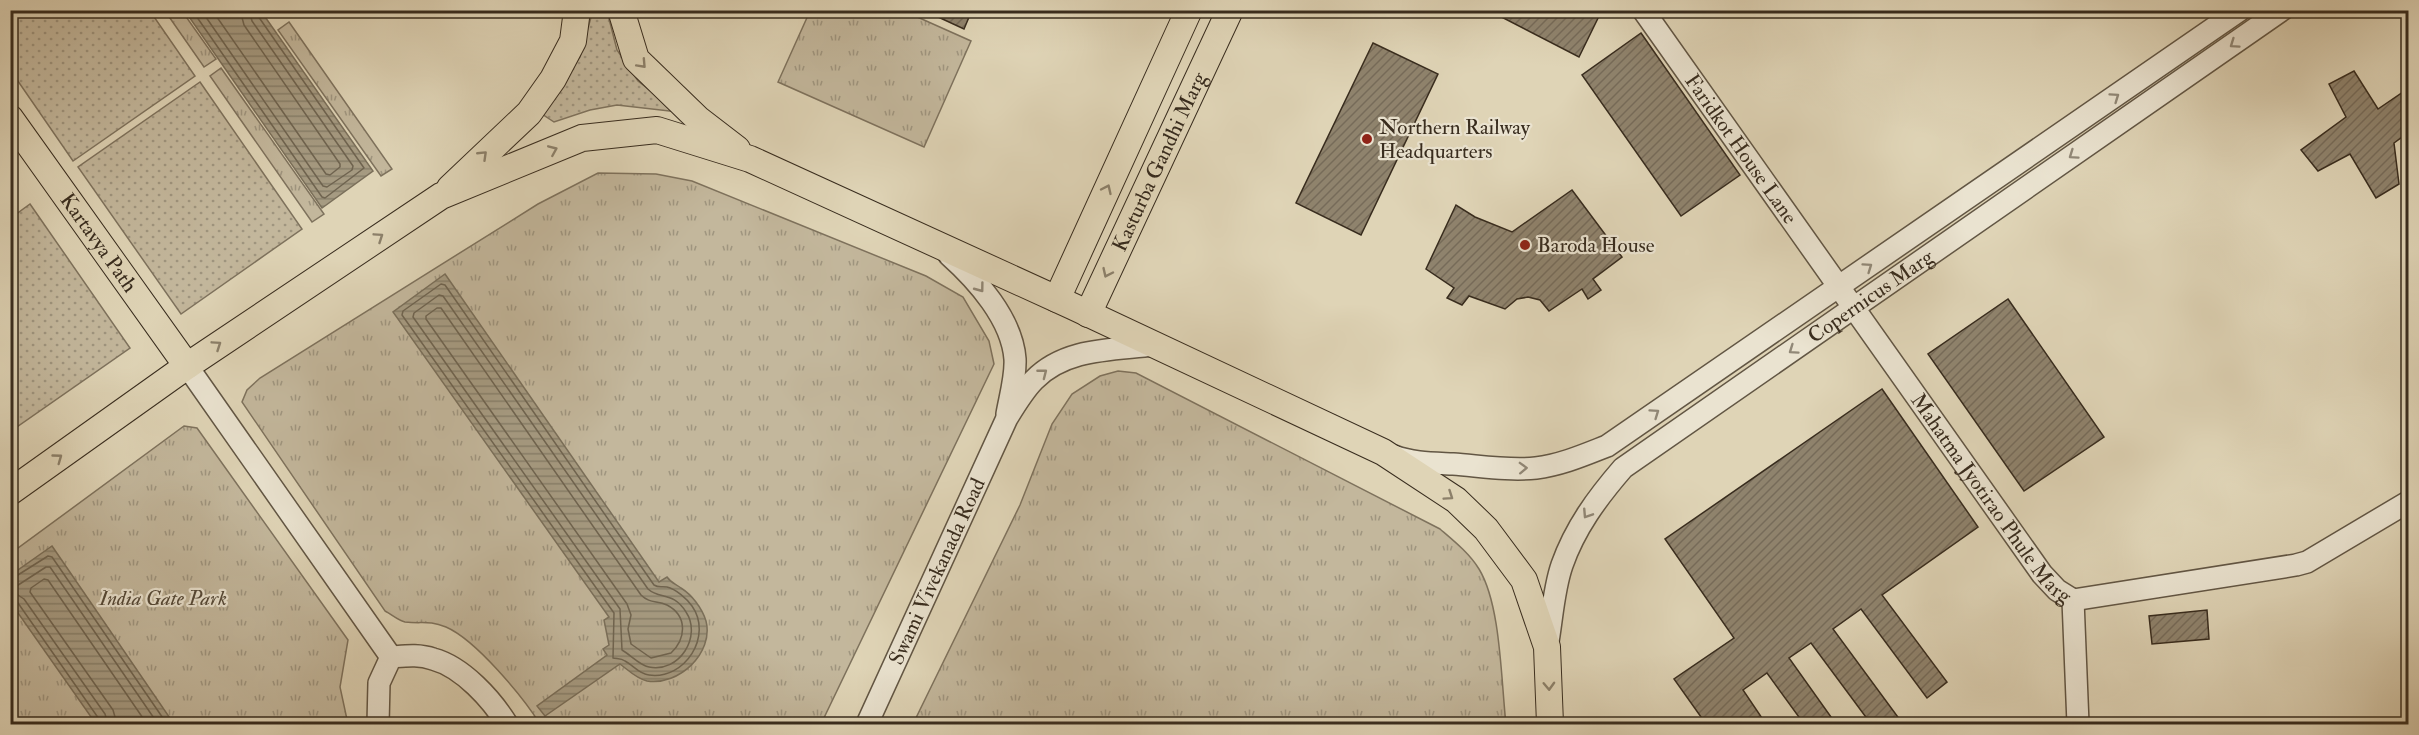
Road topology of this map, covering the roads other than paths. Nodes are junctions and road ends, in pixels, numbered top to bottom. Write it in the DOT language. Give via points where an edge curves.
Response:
graph roads {
  1 [pos="577,10"];
  2 [pos="621,10"];
  3 [pos="1189,10"];
  4 [pos="1230,10"];
  5 [pos="1643,10"];
  6 [pos="2240,10"];
  7 [pos="2282,10"];
  8 [pos="10,118"];
  9 [pos="750,159"];
  10 [pos="441,196"];
  11 [pos="940,246"];
  12 [pos="1839,287"];
  13 [pos="1057,299"];
  14 [pos="1853,308"];
  15 [pos="1088,314"];
  16 [pos="1153,345"];
  17 [pos="187,366"];
  18 [pos="1007,418"];
  19 [pos="1607,446"];
  20 [pos="1383,452"];
  21 [pos="1623,468"];
  22 [pos="10,492"];
  23 [pos="2409,502"];
  24 [pos="2073,600"];
  25 [pos="1547,647"];
  26 [pos="391,657"];
  27 [pos="378,724"];
  28 [pos="507,724"];
  29 [pos="867,724"];
  30 [pos="1550,724"];
  31 [pos="2078,724"];
  10 -- 1 [label="main road, one-way" via="529,113 573,41"];
  2 -- 9 [label="main road, one-way" via="636,59 698,119"];
  13 -- 3 [label="main road, Kasturba Gandhi Marg, one-way"];
  4 -- 15 [label="main road, Kasturba Gandhi Marg, one-way"];
  5 -- 12 [label="street, Faridkot House Lane"];
  12 -- 6 [label="street, Copernicus Marg, one-way"];
  7 -- 14 [label="street, Copernicus Marg, one-way"];
  8 -- 17 [label="main road, Kartavya Path"];
  10 -- 9 [label="main road, one-way" via="582,138 657,130"];
  9 -- 11 [label="main road"];
  17 -- 10 [label="main road, one-way"];
  11 -- 13 [label="main road"];
  11 -- 18 [label="street, one-way" via="967,271 1007,328 1015,359"];
  12 -- 14 [label="street, Faridkot House Lane"];
  19 -- 12 [label="street, Copernicus Marg, one-way"];
  13 -- 15 [label="main road"];
  14 -- 21 [label="street, Copernicus Marg, one-way"];
  14 -- 24 [label="street, Mahatma Jyotirao Phule Marg" via="2042,574 2056,590"];
  15 -- 16 [label="main road"];
  18 -- 16 [label="street, one-way" via="1034,380 1056,363 1087,352"];
  16 -- 20 [label="main road"];
  22 -- 17 [label="main road, one-way"];
  17 -- 26 [label="street"];
  18 -- 29 [label="street, Swami Vivekanada Road"];
  20 -- 19 [label="street, Copernicus Marg, one-way" via="1406,461 1509,469 1566,462"];
  19 -- 21 [label="street"];
  20 -- 25 [label="main road, one-way" via="1456,500 1486,529 1524,580"];
  21 -- 25 [label="street, Copernicus Marg, one-way" via="1574,536 1561,567"];
  23 -- 24 [label="street, Mahatma Jyotirao Phule Marg" via="2296,566"];
  24 -- 31 [label="street"];
  25 -- 30 [label="main road, one-way"];
  26 -- 27 [label="street" via="379,683"];
  26 -- 28 [label="street" via="413,655 435,659 452,668 490,702"];
}
